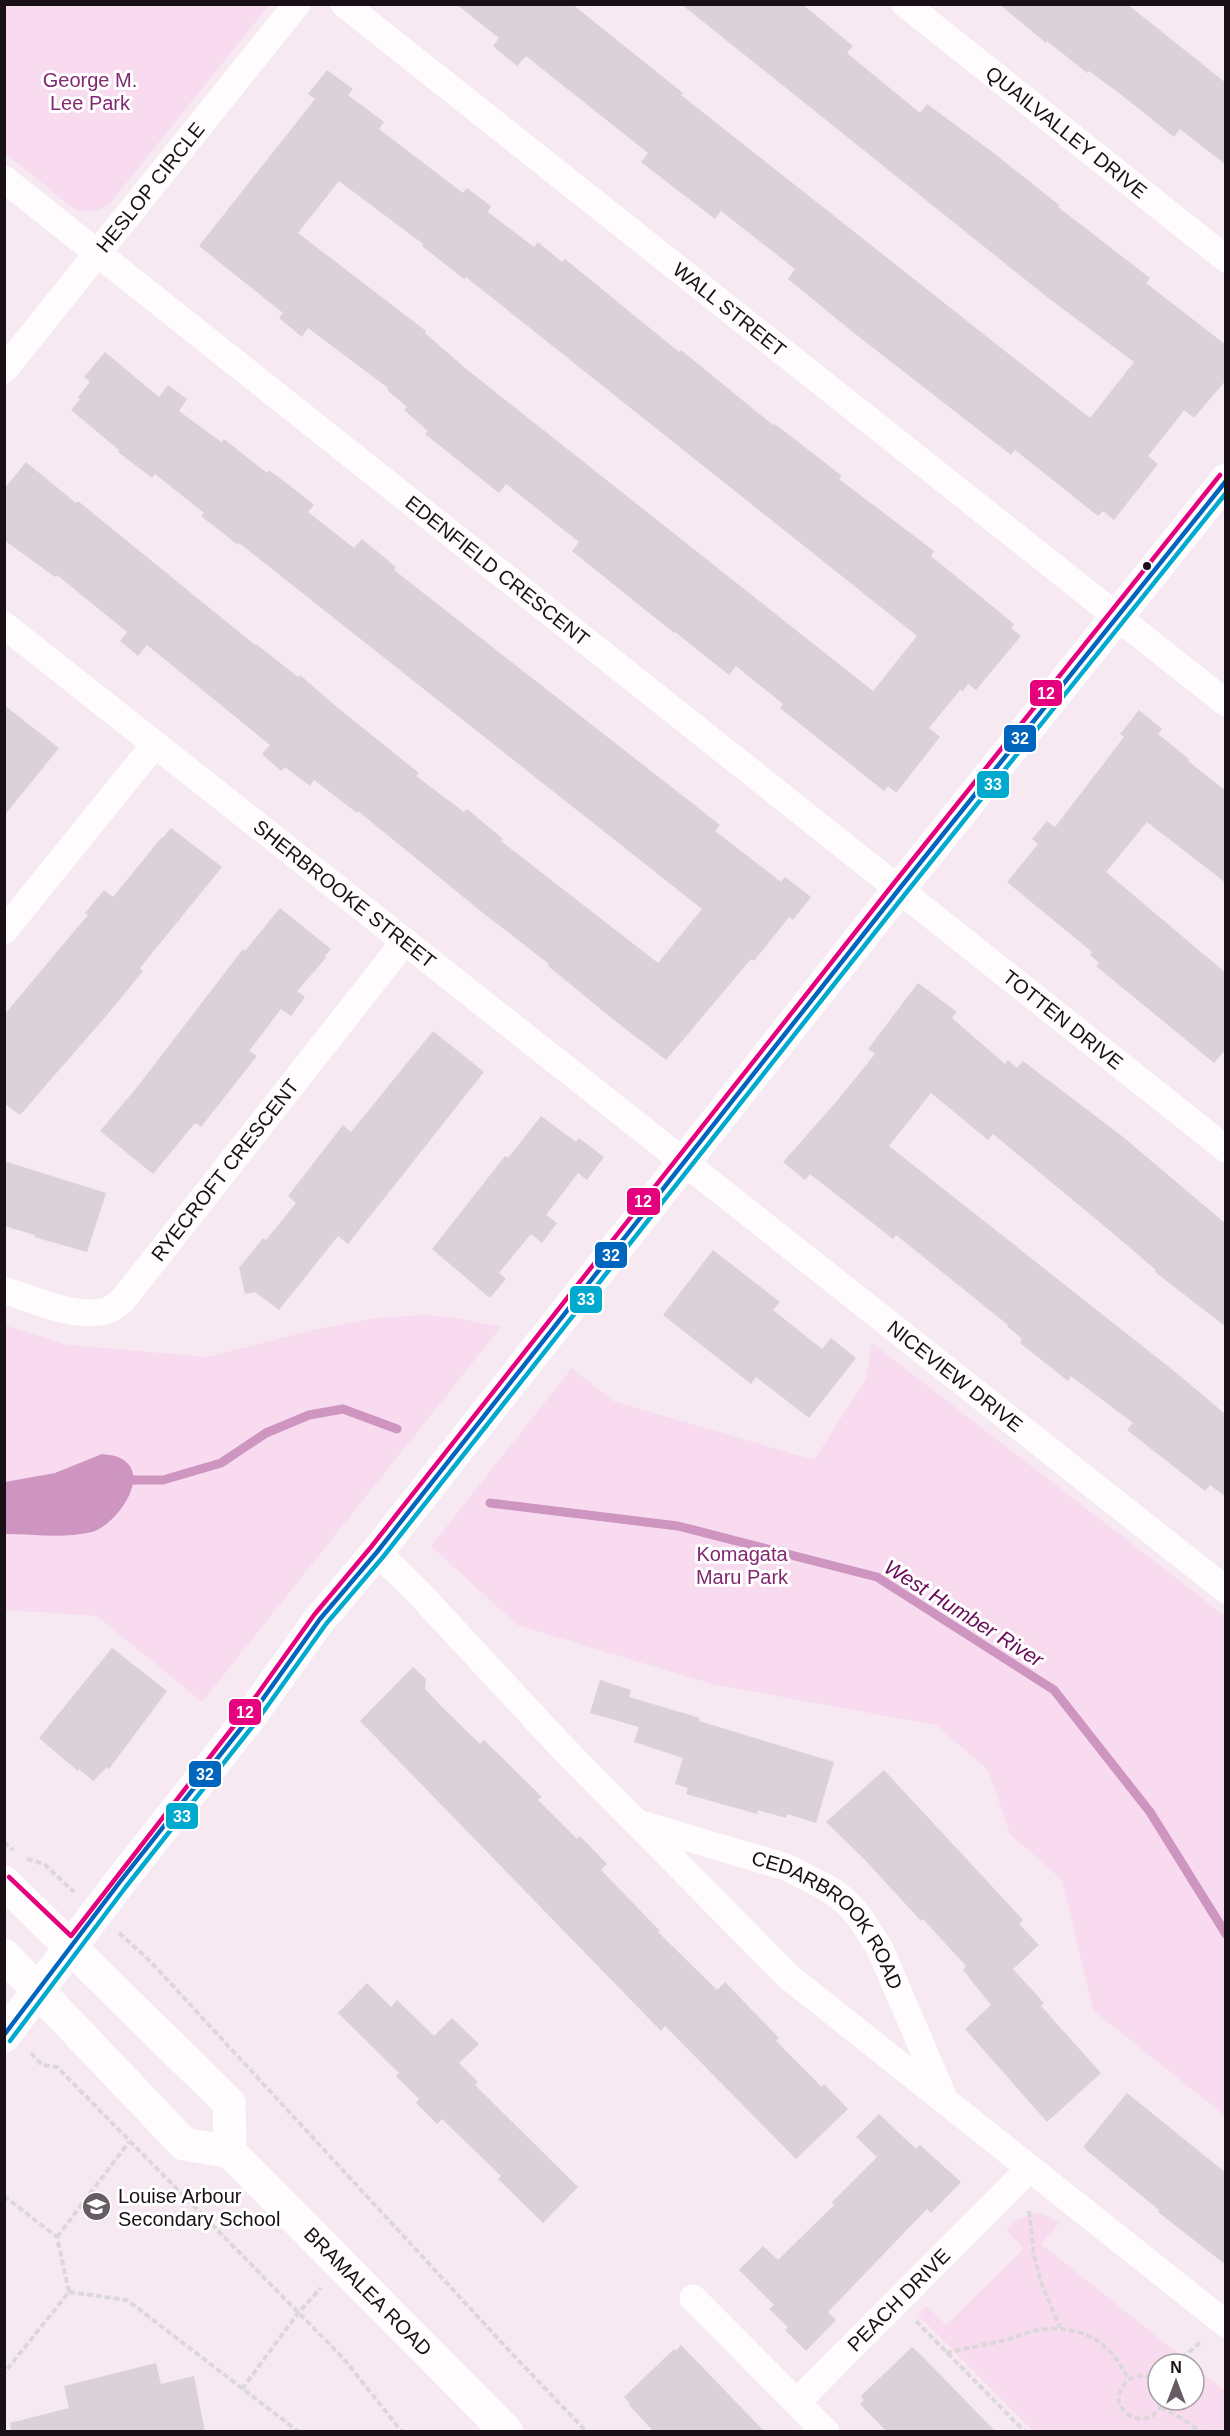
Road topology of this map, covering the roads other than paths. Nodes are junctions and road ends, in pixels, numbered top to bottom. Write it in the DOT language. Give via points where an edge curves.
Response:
graph roads {
  1 [pos="297,4"];
  2 [pos="344,4"];
  3 [pos="905,4"];
  4 [pos="4,179"];
  5 [pos="97,253"];
  6 [pos="1226,259"];
  7 [pos="4,370"];
  8 [pos="1226,480"];
  9 [pos="1116,616"];
  10 [pos="4,625"];
  11 [pos="1226,703"];
  12 [pos="154,744"];
  13 [pos="900,888"];
  14 [pos="4,931"];
  15 [pos="405,941"];
  16 [pos="1226,1149"];
  17 [pos="684,1161"];
  18 [pos="4,1290"];
  19 [pos="376,1552"];
  20 [pos="1226,1590"];
  21 [pos="637,1822"];
  22 [pos="4,1882"];
  23 [pos="72,1947"];
  24 [pos="4,1954"];
  25 [pos="39,1991"];
  26 [pos="4,2036"];
  27 [pos="944,2099"];
  28 [pos="230,2152"];
  29 [pos="1030,2168"];
  30 [pos="693,2298"];
  31 [pos="1216,2331"];
  32 [pos="797,2402"];
  33 [pos="507,2432"];
  34 [pos="826,2432"];
  1 -- 5 [label="street, HESLOP CIRCLE"];
  2 -- 9 [label="street, WALL STREET"];
  3 -- 6 [label="street, QUAILVALLEY DRIVE"];
  4 -- 5 [label="street, EDENFIELD CRESCENT"];
  5 -- 7 [label="street, HESLOP CIRCLE"];
  5 -- 13 [label="street, EDENFIELD CRESCENT"];
  8 -- 9 [label="street"];
  9 -- 11 [label="street, WALL STREET"];
  9 -- 13 [label="street"];
  10 -- 12 [label="street, SHERBROOKE STREET"];
  12 -- 14 [label="street"];
  12 -- 15 [label="street, SHERBROOKE STREET"];
  13 -- 16 [label="street, TOTTEN DRIVE"];
  13 -- 17 [label="street"];
  15 -- 17 [label="street, SHERBROOKE STREET"];
  15 -- 18 [label="street, RYECROFT CRESCENT" via="122,1301 109,1311 91,1314"];
  17 -- 19 [label="street"];
  17 -- 20 [label="street, NICEVIEW DRIVE"];
  19 -- 21 [label="street, CEDARBROOK ROAD"];
  19 -- 23 [label="street" via="320,1619 250,1717"];
  21 -- 27 [label="street, CEDARBROOK ROAD" via="789,1977"];
  21 -- 27 [label="street, CEDARBROOK ROAD" via="786,1867 829,1888 844,1900 880,1949"];
  22 -- 23 [label="street"];
  23 -- 25 [label="street"];
  23 -- 28 [label="street" via="229,2103"];
  24 -- 25 [label="street"];
  25 -- 26 [label="street"];
  25 -- 28 [label="street" via="184,2144"];
  27 -- 29 [label="street, CEDARBROOK ROAD"];
  28 -- 33 [label="street, BRAMALEA ROAD"];
  29 -- 31 [label="street, CEDARBROOK ROAD"];
  29 -- 32 [label="street, PEACH DRIVE"];
  30 -- 32 [label="street"];
  32 -- 34 [label="street"];
}
